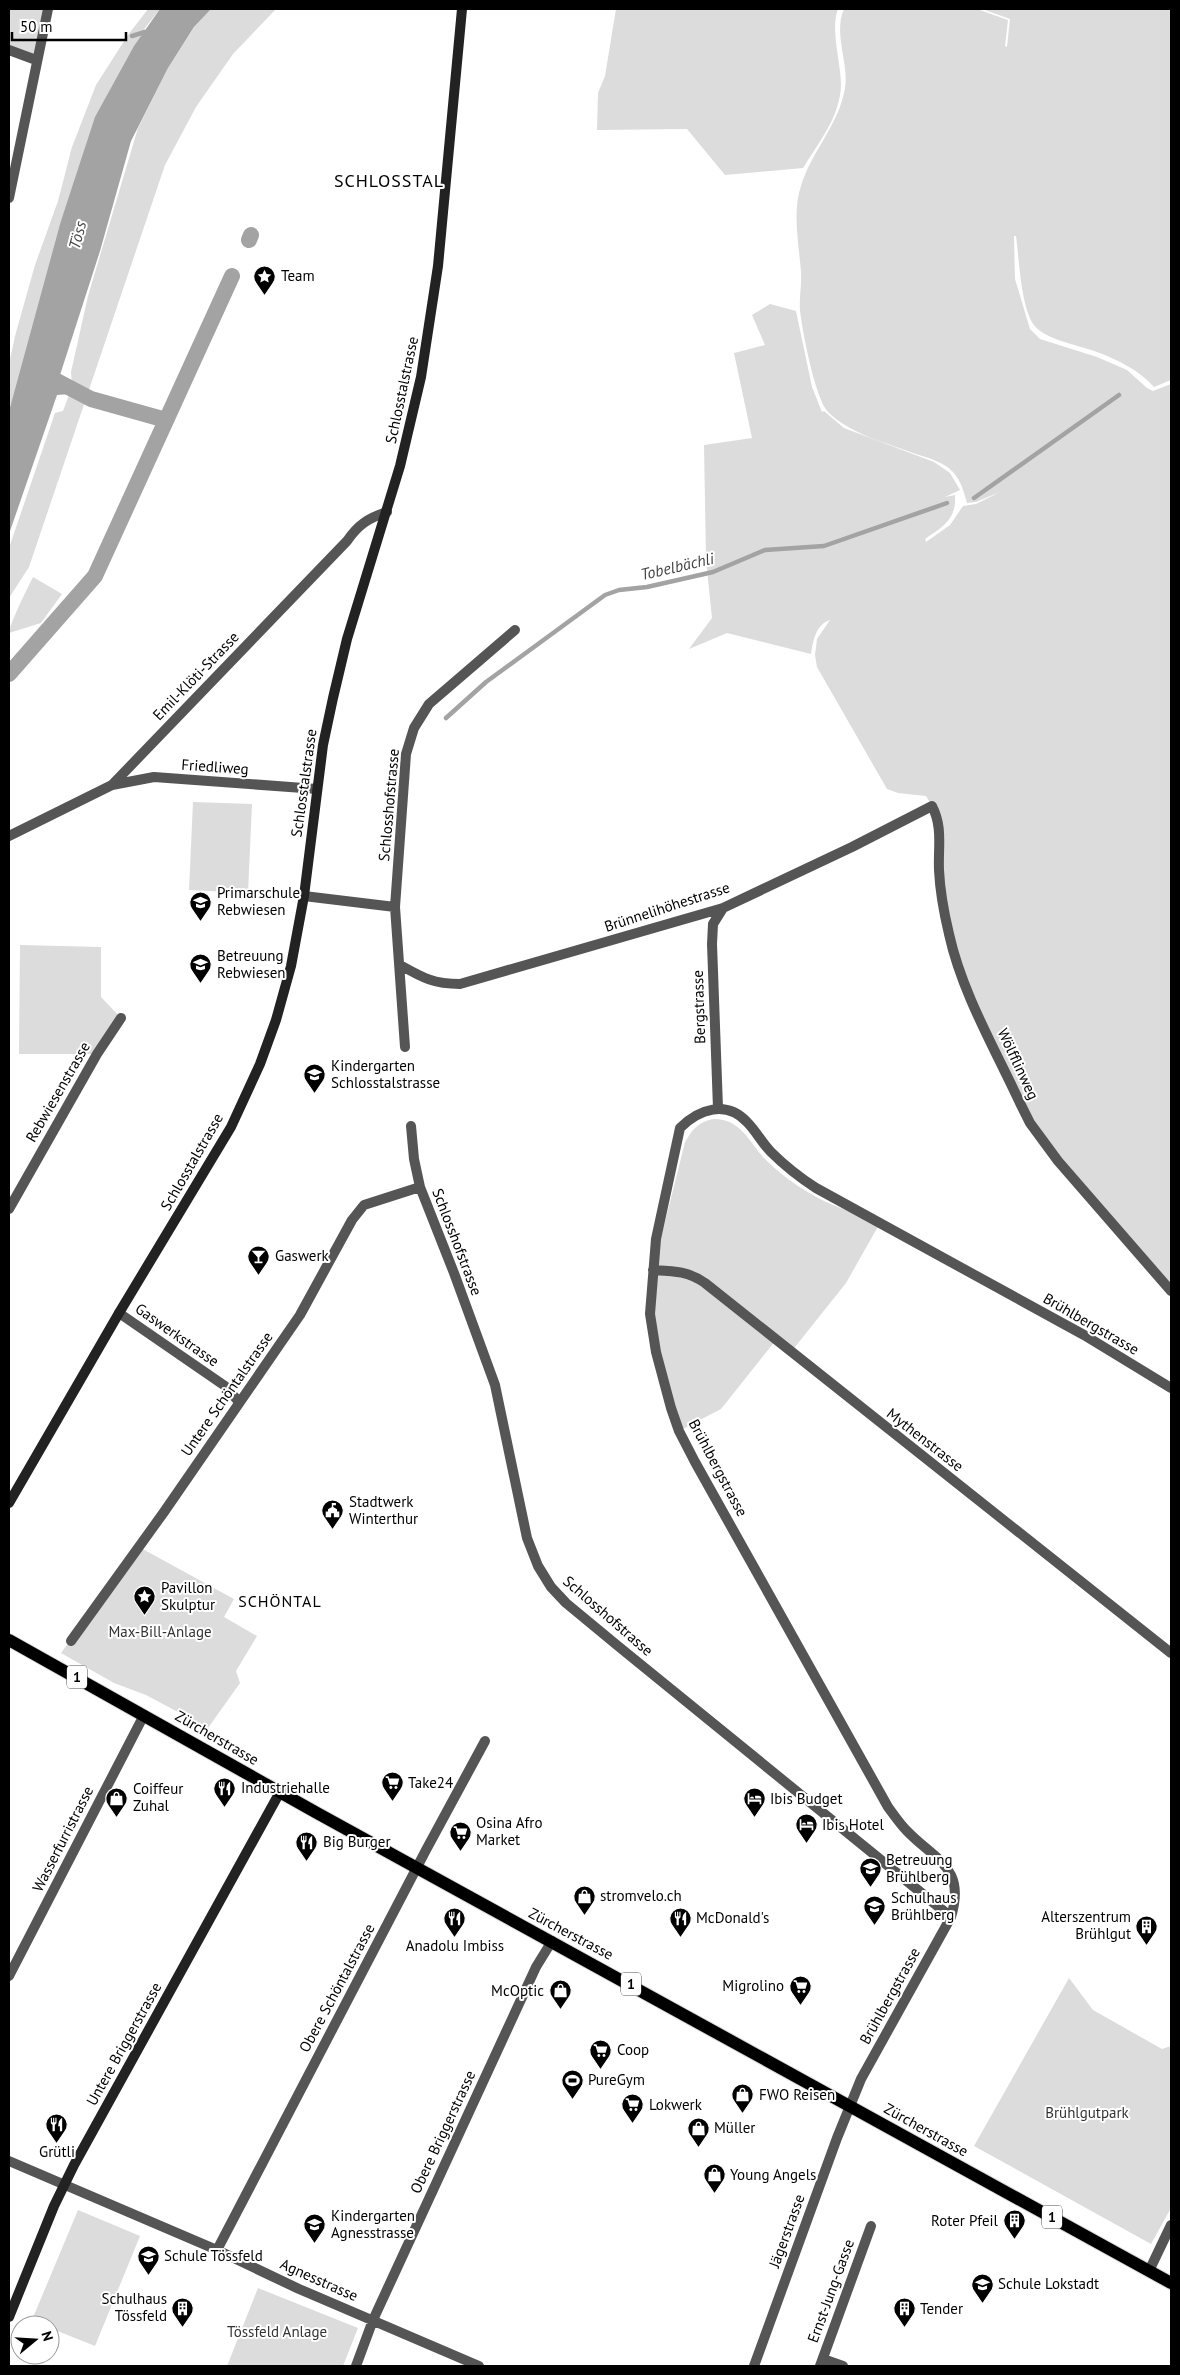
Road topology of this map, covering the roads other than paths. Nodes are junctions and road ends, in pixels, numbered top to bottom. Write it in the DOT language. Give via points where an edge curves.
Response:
graph roads {
  1 [pos="48,9"];
  2 [pos="462,9"];
  3 [pos="9,50"];
  4 [pos="36,60"];
  5 [pos="9,190"];
  6 [pos="386,512"];
  7 [pos="514,630"];
  8 [pos="112,785"];
  9 [pos="317,789"];
  10 [pos="932,806"];
  11 [pos="9,836"];
  12 [pos="304,896"];
  13 [pos="395,908"];
  14 [pos="723,908"];
  15 [pos="400,965"];
  16 [pos="121,1018"];
  17 [pos="405,1047"];
  18 [pos="718,1108"];
  19 [pos="411,1126"];
  20 [pos="420,1187"];
  21 [pos="9,1209"];
  22 [pos="653,1270"];
  23 [pos="1171,1291"];
  24 [pos="119,1313"];
  25 [pos="1171,1388"];
  26 [pos="239,1402"];
  27 [pos="9,1503"];
  28 [pos="9,1640"];
  29 [pos="71,1641"];
  30 [pos="1171,1653"];
  31 [pos="144,1715"];
  32 [pos="485,1741"];
  33 [pos="280,1792"];
  34 [pos="417,1867"];
  35 [pos="951,1917"];
  36 [pos="552,1941"];
  37 [pos="10,1971"];
  38 [pos="850,2106"];
  39 [pos="9,2161"];
  40 [pos="64,2185"];
  41 [pos="1171,2225"];
  42 [pos="871,2226"];
  43 [pos="218,2250"];
  44 [pos="1149,2271"];
  45 [pos="1171,2283"];
  46 [pos="9,2317"];
  47 [pos="373,2320"];
  48 [pos="821,2362"];
  49 [pos="356,2366"];
  50 [pos="479,2366"];
  51 [pos="754,2366"];
  52 [pos="843,2366"];
  1 -- 4 [label="street"];
  2 -- 6 [label="main road, Schlosstalstrasse" via="430,330 412,420"];
  3 -- 4 [label="street"];
  4 -- 5 [label="street"];
  6 -- 8 [label="street, Emil-Klöti-Strasse" via="370,517 357,527"];
  6 -- 9 [label="main road, Schlosstalstrasse" via="347,639 323,744"];
  7 -- 13 [label="street, Schlosshofstrasse" via="429,704 414,728 406,754"];
  8 -- 9 [label="street, Friedliweg" via="154,777"];
  8 -- 11 [label="street, Emil-Klöti-Strasse"];
  9 -- 12 [label="main road, Schlosstalstrasse"];
  10 -- 14 [label="street, Brünnelihöhestrasse"];
  10 -- 23 [label="street, Wölfflinweg" via="940,828 942,902 959,970 1024,1110 1058,1161"];
  12 -- 13 [label="street"];
  12 -- 24 [label="main road, Schlosstalstrasse" via="291,966 260,1064 231,1127"];
  13 -- 15 [label="street, Schlosshofstrasse"];
  14 -- 15 [label="street, Brünnelihöhestrasse" via="460,984 428,981"];
  14 -- 18 [label="street, Bergstrasse" via="713,924 712,944"];
  15 -- 17 [label="street, Schlosshofstrasse"];
  16 -- 21 [label="street, Rebwiesenstrasse"];
  18 -- 22 [label="street, Brühlbergstrasse" via="690,1118 680,1128 656,1239"];
  18 -- 25 [label="street, Brühlbergstrasse" via="733,1111 747,1122 796,1176 1084,1335"];
  19 -- 20 [label="street, Schlosshofstrasse"];
  20 -- 26 [label="street, Untere Schöntalstrasse" via="364,1205 352,1220 300,1316"];
  20 -- 35 [label="street, Schlosshofstrasse" via="495,1385 527,1538 551,1587 618,1646"];
  22 -- 30 [label="street, Mythenstrasse" via="680,1271 705,1283"];
  22 -- 35 [label="street, Brühlbergstrasse" via="650,1314 656,1352 679,1431 888,1807 908,1832 948,1868 956,1892"];
  24 -- 26 [label="street, Gaswerkstrasse" via="225,1386"];
  24 -- 27 [label="main road, Schlosstalstrasse"];
  26 -- 29 [label="street, Untere Schöntalstrasse"];
  28 -- 31 [label="main road, Zürcherstrasse / 1"];
  31 -- 33 [label="main road, Zürcherstrasse / 1"];
  31 -- 37 [label="street, Wasserfurristrasse"];
  32 -- 34 [label="street, Obere Schöntalstrasse"];
  33 -- 34 [label="main road, Zürcherstrasse / 1"];
  33 -- 40 [label="main road, Untere Briggerstrasse"];
  34 -- 36 [label="main road, Zürcherstrasse / 1"];
  34 -- 43 [label="street, Obere Schöntalstrasse"];
  35 -- 38 [label="street, Brühlbergstrasse" via="861,2079"];
  36 -- 38 [label="main road, Zürcherstrasse / 1"];
  36 -- 47 [label="street, Obere Briggerstrasse" via="536,1967"];
  38 -- 44 [label="main road, Zürcherstrasse / 1"];
  38 -- 51 [label="street, Jägerstrasse"];
  39 -- 40 [label="street, Agnesstrasse"];
  40 -- 43 [label="street, Agnesstrasse"];
  40 -- 46 [label="main road, Untere Briggerstrasse"];
  41 -- 44 [label="street"];
  42 -- 48 [label="street, Ernst-Jung-Gasse"];
  43 -- 47 [label="street, Agnesstrasse"];
  44 -- 45 [label="main road, Zürcherstrasse / 1"];
  47 -- 49 [label="street, Obere Briggerstrasse"];
  47 -- 50 [label="street, Agnesstrasse"];
  48 -- 52 [label="street"];
}
